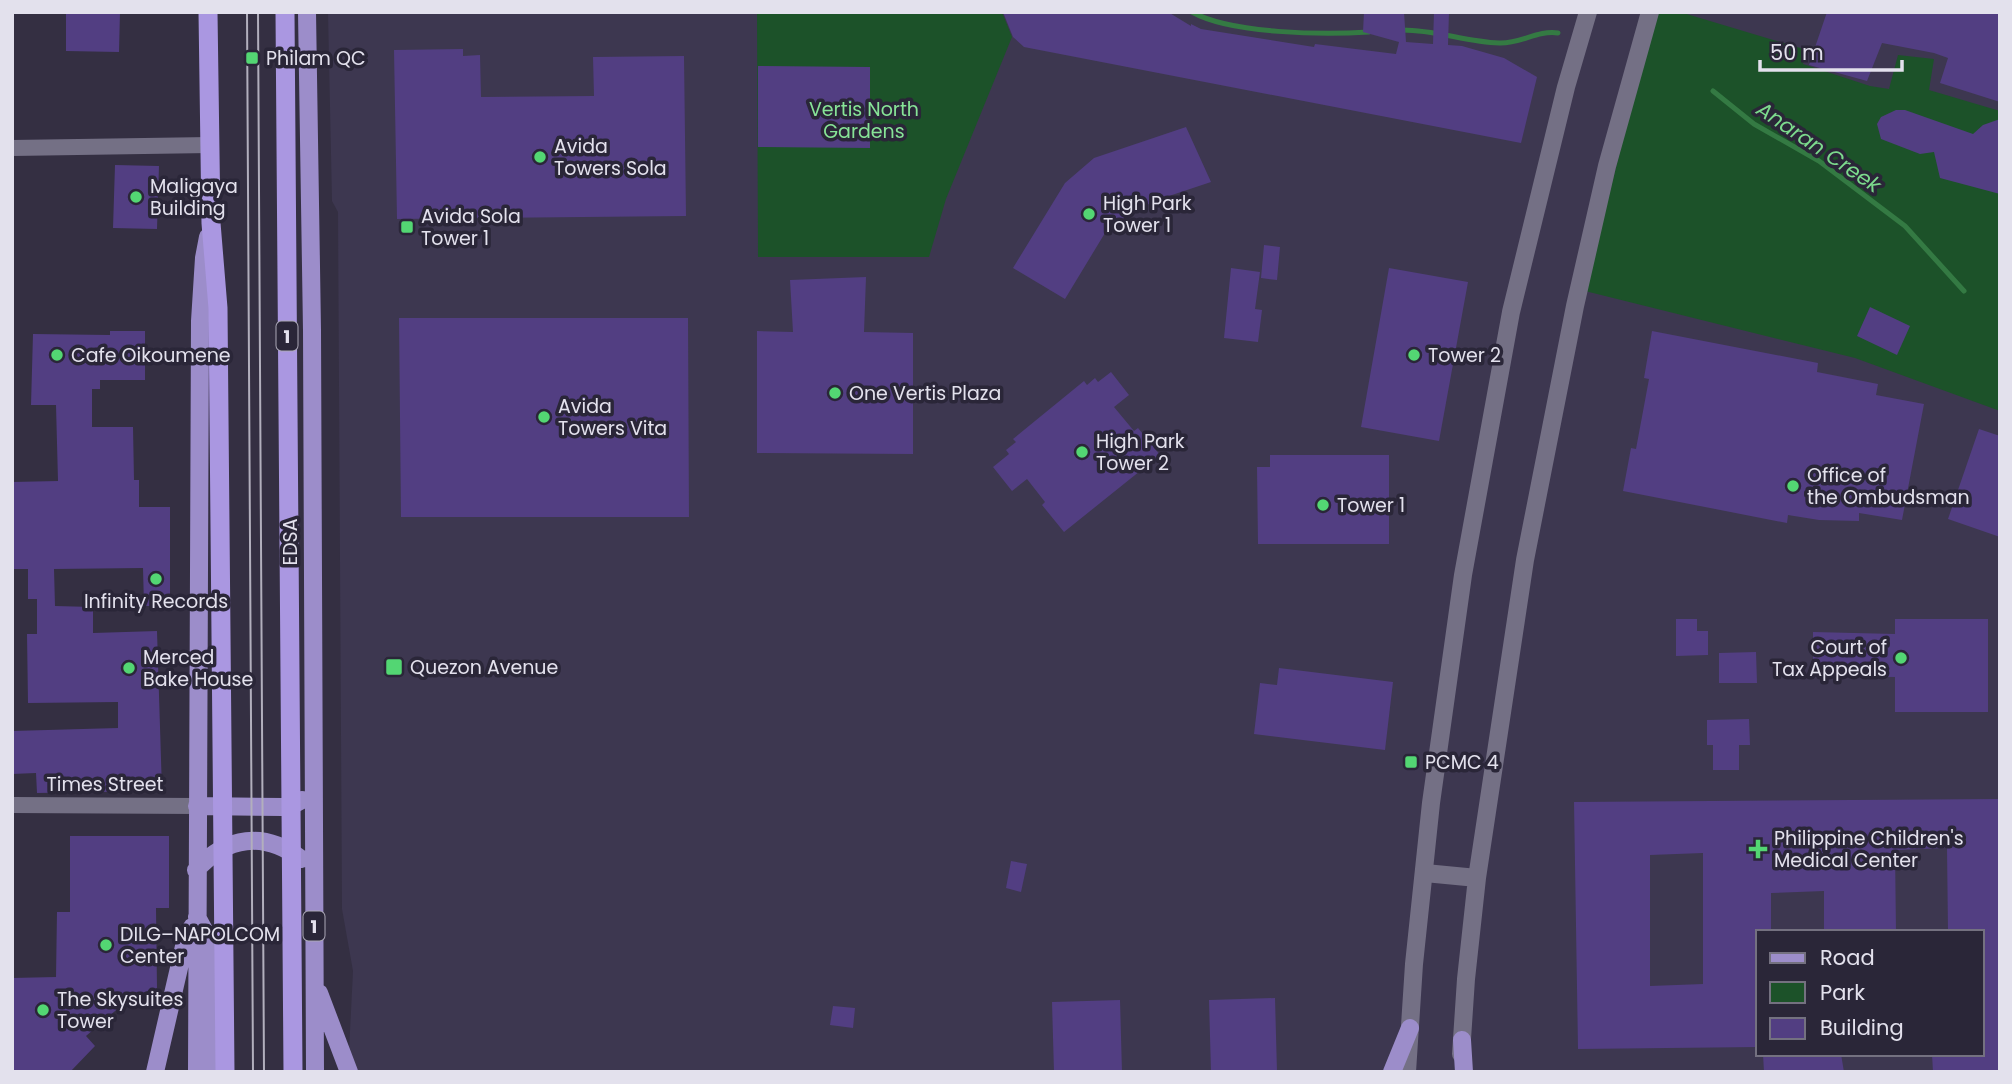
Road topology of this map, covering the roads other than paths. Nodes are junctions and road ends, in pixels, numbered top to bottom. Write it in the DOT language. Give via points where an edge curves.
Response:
graph roads {
  1 [pos="208,12"];
  2 [pos="285,12"];
  3 [pos="307,12"];
  4 [pos="1588,12"];
  5 [pos="1650,12"];
  6 [pos="210,145"];
  7 [pos="12,148"];
  8 [pos="211,223"];
  9 [pos="313,791"];
  10 [pos="12,805"];
  11 [pos="197,806"];
  12 [pos="196,870"];
  13 [pos="313,872"];
  14 [pos="1424,873"];
  15 [pos="1477,878"];
  16 [pos="197,917"];
  17 [pos="314,980"];
  18 [pos="1410,1028"];
  19 [pos="155,1072"];
  20 [pos="197,1072"];
  21 [pos="212,1072"];
  22 [pos="225,1072"];
  23 [pos="293,1072"];
  24 [pos="315,1072"];
  25 [pos="349,1072"];
  26 [pos="1392,1072"];
  27 [pos="1407,1072"];
  28 [pos="1462,1072"];
  1 -- 6 [label="highway"];
  2 -- 23 [label="highway, EDSA / 1"];
  3 -- 9 [label="main road, EDSA / 1"];
  4 -- 14 [label="main road" via="1511,312 1463,575"];
  5 -- 15 [label="main road" via="1607,166 1525,560"];
  6 -- 7 [label="street"];
  6 -- 8 [label="highway"];
  8 -- 11 [label="main road" via="200,321"];
  8 -- 22 [label="highway" via="218,308"];
  9 -- 11 [label="main road" via="282,807"];
  9 -- 13 [label="main road, EDSA / 1"];
  10 -- 11 [label="street, Times Street"];
  11 -- 12 [label="main road"];
  12 -- 13 [label="main road" via="225,847 261,841 289,850"];
  12 -- 16 [label="main road"];
  13 -- 17 [label="main road, EDSA / 1"];
  14 -- 15 [label="main road"];
  14 -- 18 [label="main road"];
  15 -- 28 [label="main road"];
  16 -- 19 [label="main road" via="185,942"];
  16 -- 20 [label="main road"];
  16 -- 21 [label="main road" via="211,941"];
  17 -- 24 [label="main road, EDSA / 1"];
  17 -- 25 [label="main road"];
  18 -- 26 [label="main road"];
  18 -- 27 [label="main road"];
}
